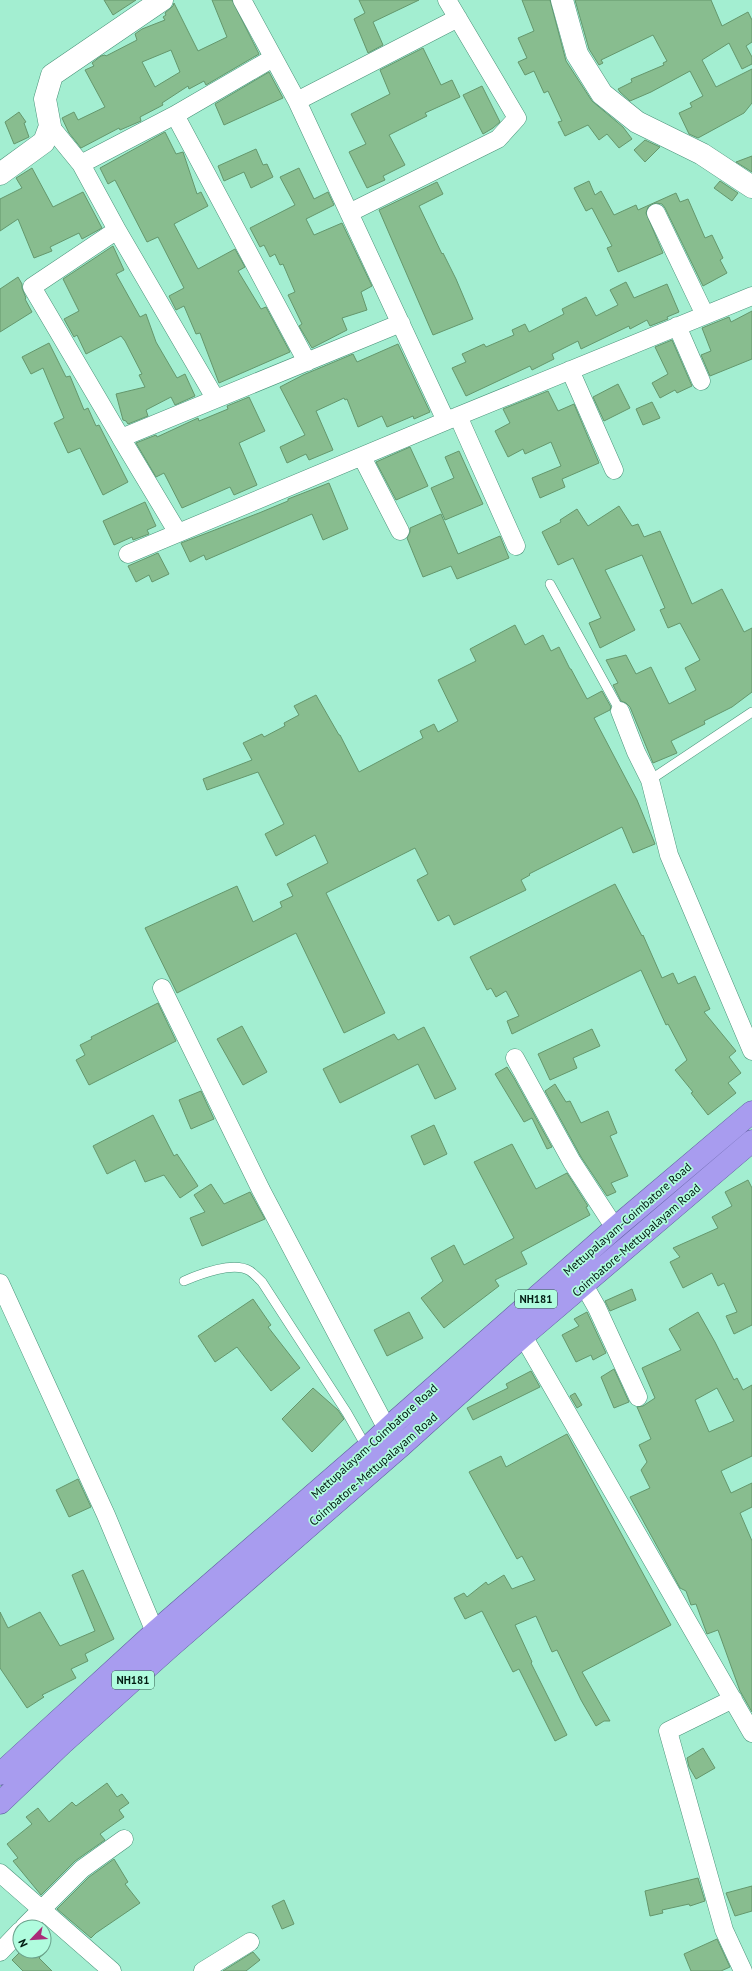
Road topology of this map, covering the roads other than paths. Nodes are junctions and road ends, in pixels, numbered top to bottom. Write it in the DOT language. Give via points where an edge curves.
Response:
graph roads {
  1 [pos="162,0"];
  2 [pos="242,0"];
  3 [pos="447,0"];
  4 [pos="562,0"];
  5 [pos="458,18"];
  6 [pos="273,58"];
  7 [pos="297,101"];
  8 [pos="175,115"];
  9 [pos="50,126"];
  10 [pos="81,164"];
  11 [pos="0,174"];
  12 [pos="752,187"];
  13 [pos="349,213"];
  14 [pos="656,213"];
  15 [pos="117,230"];
  16 [pos="752,296"];
  17 [pos="705,315"];
  18 [pos="400,323"];
  19 [pos="677,326"];
  20 [pos="306,362"];
  21 [pos="570,370"];
  22 [pos="701,381"];
  23 [pos="215,398"];
  24 [pos="452,419"];
  25 [pos="121,438"];
  26 [pos="362,457"];
  27 [pos="614,470"];
  28 [pos="400,531"];
  29 [pos="178,533"];
  30 [pos="516,546"];
  31 [pos="128,554"];
  32 [pos="550,584"];
  33 [pos="620,711"];
  34 [pos="752,712"];
  35 [pos="650,780"];
  36 [pos="162,988"];
  37 [pos="752,1051"];
  38 [pos="515,1058"];
  39 [pos="752,1112"];
  40 [pos="752,1141"];
  41 [pos="615,1228"];
  42 [pos="184,1281"];
  43 [pos="0,1283"];
  44 [pos="584,1285"];
  45 [pos="523,1336"];
  46 [pos="638,1397"];
  47 [pos="394,1438"];
  48 [pos="367,1448"];
  49 [pos="329,1494"];
  50 [pos="156,1632"];
  51 [pos="733,1699"];
  52 [pos="752,1733"];
  53 [pos="0,1774"];
  54 [pos="0,1803"];
  55 [pos="124,1839"];
  56 [pos="0,1873"];
  57 [pos="41,1909"];
  58 [pos="32,1919"];
  59 [pos="12,1939"];
  60 [pos="250,1942"];
  61 [pos="0,1952"];
  62 [pos="741,1970"];
  63 [pos="112,1971"];
  64 [pos="203,1971"];
  1 -- 9 [label="street" via="52,75 45,99"];
  2 -- 6 [label="street"];
  3 -- 5 [label="street"];
  4 -- 12 [label="street" via="576,54 602,94 637,122 702,154"];
  5 -- 7 [label="street"];
  5 -- 13 [label="street" via="517,118 498,139"];
  6 -- 7 [label="street"];
  6 -- 8 [label="street"];
  7 -- 13 [label="street"];
  8 -- 10 [label="street"];
  8 -- 20 [label="street"];
  9 -- 10 [label="street"];
  9 -- 11 [label="street" via="44,142"];
  10 -- 15 [label="street"];
  13 -- 18 [label="street"];
  14 -- 17 [label="street"];
  15 -- 23 [label="street"];
  15 -- 25 [label="street" via="32,286"];
  16 -- 17 [label="street"];
  17 -- 19 [label="street"];
  18 -- 20 [label="street"];
  18 -- 24 [label="street"];
  19 -- 21 [label="street"];
  19 -- 22 [label="street"];
  20 -- 23 [label="street"];
  21 -- 24 [label="street"];
  21 -- 27 [label="street"];
  23 -- 25 [label="street"];
  24 -- 26 [label="street"];
  24 -- 30 [label="street"];
  25 -- 29 [label="street"];
  26 -- 28 [label="street"];
  26 -- 29 [label="street"];
  29 -- 31 [label="street"];
  32 -- 33 [label="lane"];
  33 -- 35 [label="street"];
  34 -- 35 [label="lane"];
  35 -- 37 [label="street" via="669,855"];
  36 -- 47 [label="street" via="261,1190"];
  38 -- 41 [label="street" via="572,1162"];
  39 -- 41 [label="highway, Mettupalayam-Coimbatore Road / NH181"];
  40 -- 44 [label="highway, Coimbatore-Mettupalayam Road / NH181"];
  41 -- 47 [label="highway, Mettupalayam-Coimbatore Road / NH181"];
  42 -- 48 [label="lane" via="208,1271 249,1270 262,1282"];
  43 -- 50 [label="street" via="106,1515"];
  44 -- 45 [label="highway, Coimbatore-Mettupalayam Road / NH181"];
  44 -- 46 [label="street"];
  45 -- 47 [label="highway, Coimbatore-Mettupalayam Road / NH181"];
  45 -- 51 [label="street"];
  47 -- 48 [label="highway, Mettupalayam-Coimbatore Road / NH181"];
  47 -- 49 [label="highway, Coimbatore-Mettupalayam Road / NH181"];
  48 -- 49 [label="highway, Mettupalayam-Coimbatore Road / NH181"];
  49 -- 50 [label="highway, Mettupalayam-Coimbatore Road / NH181" via="255,1544"];
  49 -- 54 [label="highway, Coimbatore-Mettupalayam Road / NH181" via="268,1561 63,1743"];
  50 -- 53 [label="highway, Mettupalayam-Coimbatore Road / NH181"];
  51 -- 52 [label="street"];
  51 -- 62 [label="street" via="668,1731 724,1930"];
  55 -- 57 [label="street" via="82,1869"];
  56 -- 57 [label="street"];
  57 -- 58 [label="street"];
  57 -- 63 [label="street"];
  59 -- 61 [label="street"];
  60 -- 64 [label="street"];
}
